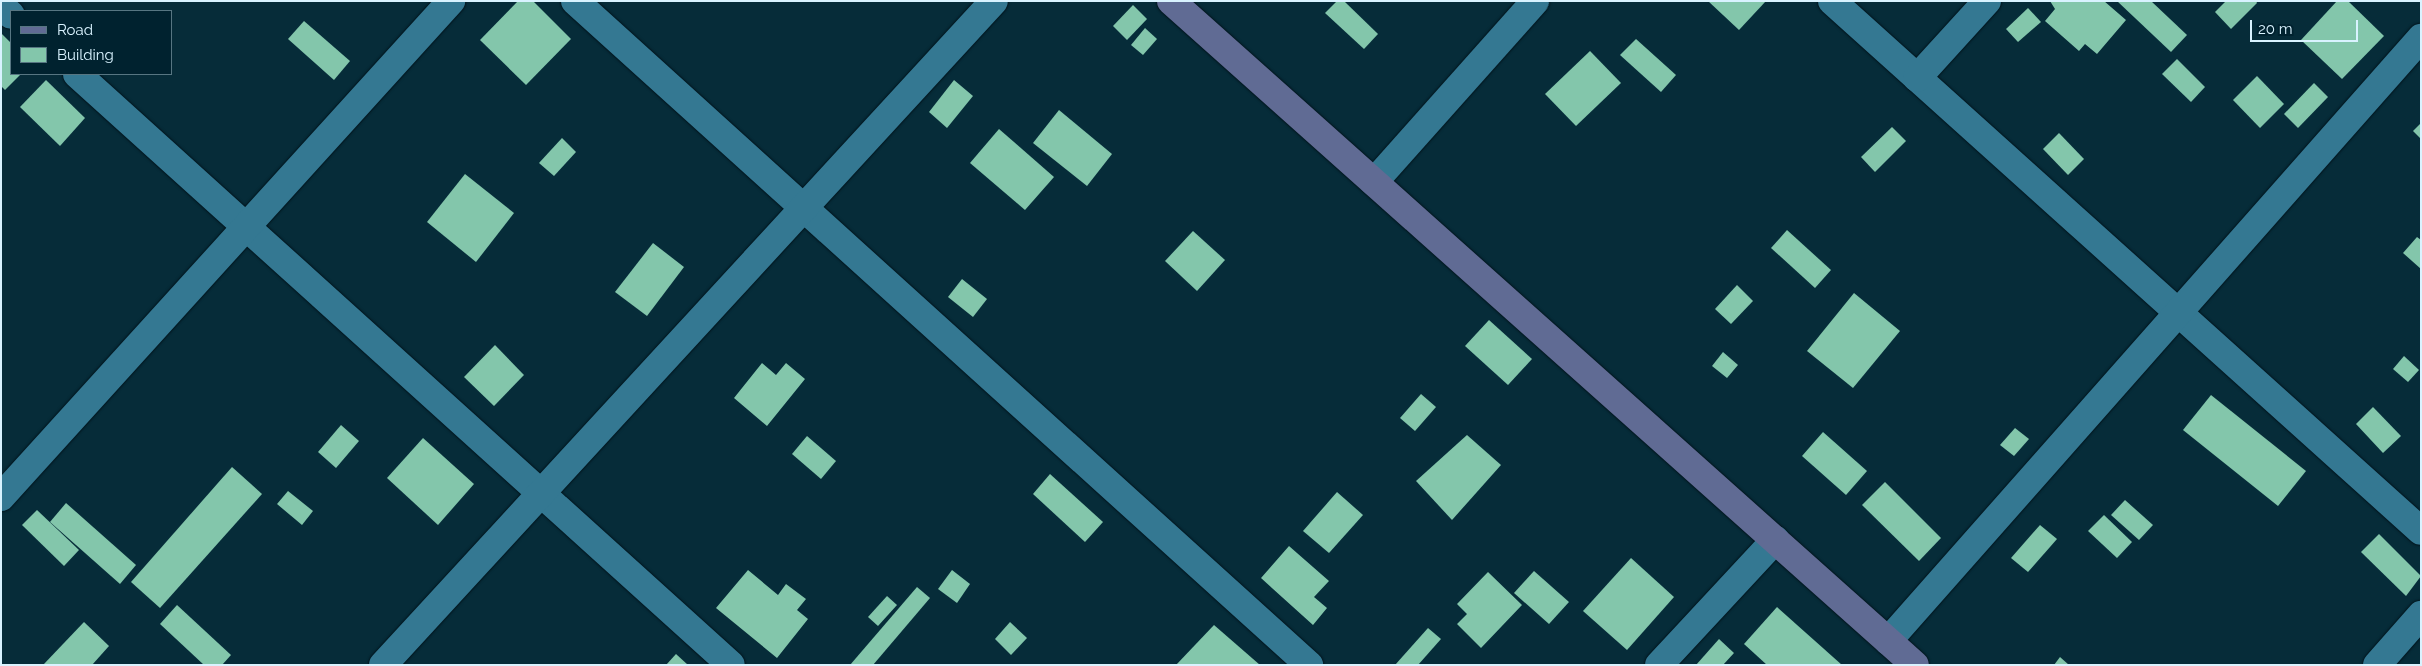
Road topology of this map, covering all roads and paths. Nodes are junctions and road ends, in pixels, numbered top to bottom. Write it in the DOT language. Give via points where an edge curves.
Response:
graph roads {
  1 [pos="451,1"];
  2 [pos="575,1"];
  3 [pos="994,1"];
  4 [pos="1171,1"];
  5 [pos="1535,1"];
  6 [pos="1832,1"];
  7 [pos="1987,1"];
  8 [pos="2421,38"];
  9 [pos="77,75"];
  10 [pos="1917,78"];
  11 [pos="1374,182"];
  12 [pos="804,208"];
  13 [pos="246,227"];
  14 [pos="2178,312"];
  15 [pos="540,494"];
  16 [pos="1,497"];
  17 [pos="2421,531"];
  18 [pos="1775,540"];
  19 [pos="2421,615"];
  20 [pos="1888,641"];
  21 [pos="382,665"];
  22 [pos="731,665"];
  23 [pos="1309,665"];
  24 [pos="1659,665"];
  25 [pos="1914,665"];
  26 [pos="2377,665"];
  1 -- 13 [label="street"];
  2 -- 12 [label="street"];
  3 -- 12 [label="street"];
  4 -- 11 [label="main road"];
  5 -- 11 [label="street"];
  6 -- 10 [label="street"];
  7 -- 10 [label="street"];
  8 -- 14 [label="street"];
  9 -- 13 [label="street"];
  10 -- 14 [label="street"];
  11 -- 18 [label="main road"];
  12 -- 15 [label="street"];
  12 -- 23 [label="street"];
  13 -- 15 [label="street"];
  13 -- 16 [label="street"];
  14 -- 17 [label="street"];
  14 -- 20 [label="street"];
  15 -- 21 [label="street"];
  15 -- 22 [label="street"];
  18 -- 20 [label="main road"];
  18 -- 24 [label="street"];
  19 -- 26 [label="street"];
  20 -- 25 [label="main road"];
}
